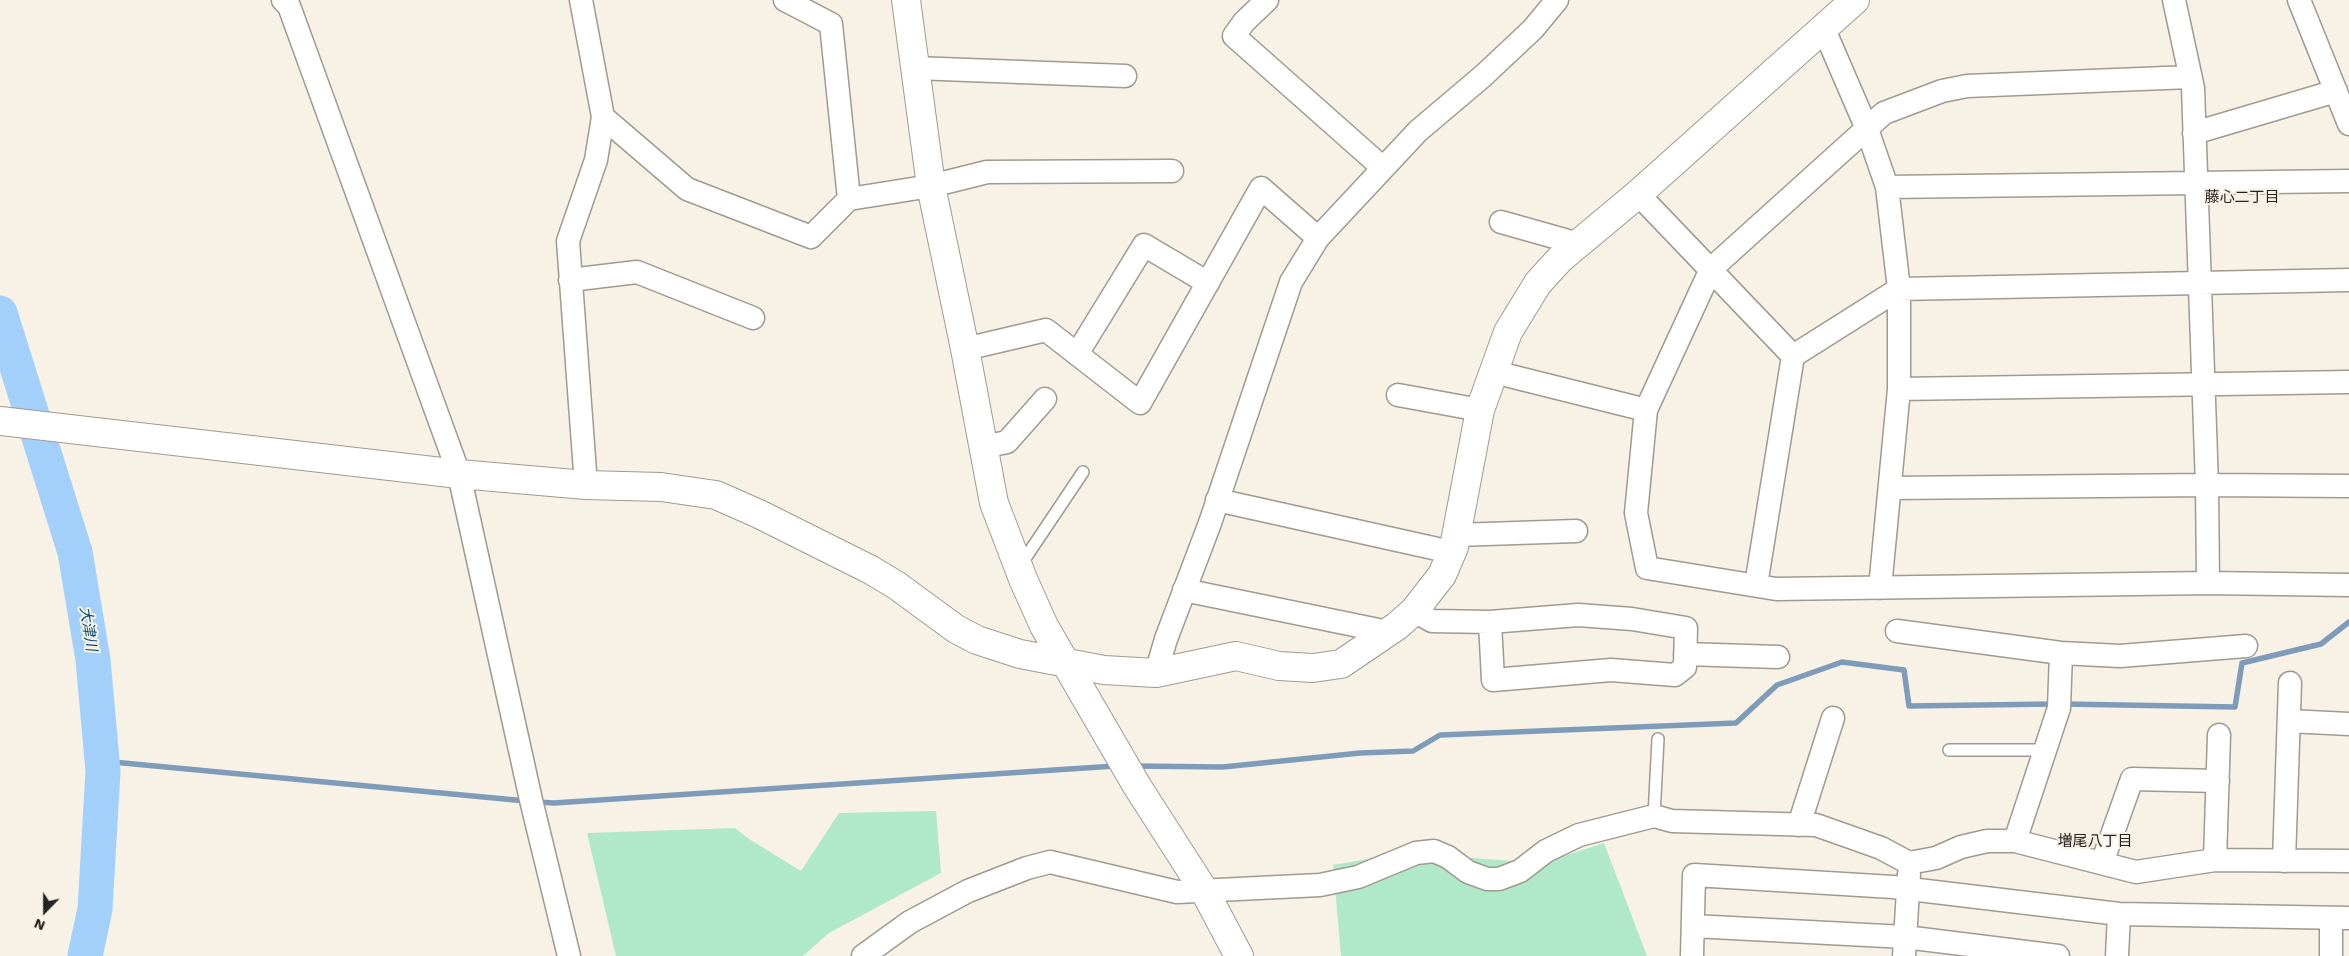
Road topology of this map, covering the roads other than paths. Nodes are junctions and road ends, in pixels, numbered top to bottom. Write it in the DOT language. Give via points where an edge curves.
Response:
graph roads {
  1 [pos="581,0"];
  2 [pos="786,0"];
  3 [pos="906,0"];
  4 [pos="1267,0"];
  5 [pos="1557,0"];
  6 [pos="1855,0"];
  7 [pos="2174,0"];
  8 [pos="2299,0"];
  9 [pos="289,2"];
  10 [pos="1823,27"];
  11 [pos="915,68"];
  12 [pos="1125,76"];
  13 [pos="2190,77"];
  14 [pos="2336,91"];
  15 [pos="603,117"];
  16 [pos="2349,124"];
  17 [pos="1867,129"];
  18 [pos="2194,134"];
  19 [pos="1383,168"];
  20 [pos="1172,172"];
  21 [pos="2349,181"];
  22 [pos="2195,183"];
  23 [pos="930,186"];
  24 [pos="1887,187"];
  25 [pos="1638,194"];
  26 [pos="849,199"];
  27 [pos="1501,222"];
  28 [pos="1318,238"];
  29 [pos="1578,244"];
  30 [pos="1711,269"];
  31 [pos="570,280"];
  32 [pos="2349,280"];
  33 [pos="1208,283"];
  34 [pos="2199,283"];
  35 [pos="1899,289"];
  36 [pos="753,318"];
  37 [pos="966,349"];
  38 [pos="1076,354"];
  39 [pos="1793,356"];
  40 [pos="1494,372"];
  41 [pos="2349,382"];
  42 [pos="2203,385"];
  43 [pos="1899,390"];
  44 [pos="1398,395"];
  45 [pos="1045,399"];
  46 [pos="1480,410"];
  47 [pos="1646,410"];
  48 [pos="0,421"];
  49 [pos="983,447"];
  50 [pos="1083,472"];
  51 [pos="458,474"];
  52 [pos="2207,484"];
  53 [pos="586,485"];
  54 [pos="2349,486"];
  55 [pos="1890,488"];
  56 [pos="1217,500"];
  57 [pos="1576,531"];
  58 [pos="1454,544"];
  59 [pos="1018,568"];
  60 [pos="2208,583"];
  61 [pos="1756,585"];
  62 [pos="2349,585"];
  63 [pos="1880,588"];
  64 [pos="1184,590"];
  65 [pos="1414,611"];
  66 [pos="1490,622"];
  67 [pos="1897,631"];
  68 [pos="1388,632"];
  69 [pos="2246,646"];
  70 [pos="2061,653"];
  71 [pos="1685,654"];
  72 [pos="1778,657"];
  73 [pos="1068,664"];
  74 [pos="1156,673"];
  75 [pos="2290,683"];
  76 [pos="1833,718"];
  77 [pos="2289,721"];
  78 [pos="2349,724"];
  79 [pos="2219,734"];
  80 [pos="1658,739"];
  81 [pos="1949,750"];
  82 [pos="2045,750"];
  83 [pos="2218,781"];
  84 [pos="1654,816"];
  85 [pos="1799,824"];
  86 [pos="2014,840"];
  87 [pos="2215,860"];
  88 [pos="2349,860"];
  89 [pos="2284,861"];
  90 [pos="1909,863"];
  91 [pos="2102,863"];
  92 [pos="1909,889"];
  93 [pos="1205,892"];
  94 [pos="2119,914"];
  95 [pos="2340,918"];
  96 [pos="1692,926"];
  97 [pos="1905,947"];
  98 [pos="569,956"];
  99 [pos="863,956"];
  100 [pos="1238,956"];
  101 [pos="1692,956"];
  102 [pos="2058,956"];
  103 [pos="2117,956"];
  104 [pos="2331,956"];
  1 -- 15 [label="street"];
  2 -- 26 [label="street" via="831,24"];
  3 -- 11 [label="street"];
  4 -- 19 [label="street" via="1234,36"];
  5 -- 19 [label="street" via="1533,29 1418,131"];
  6 -- 10 [label="street"];
  7 -- 13 [label="street"];
  8 -- 14 [label="street"];
  9 -- 51 [label="street"];
  10 -- 17 [label="street"];
  10 -- 25 [label="street"];
  11 -- 12 [label="street"];
  11 -- 23 [label="street"];
  13 -- 17 [label="street" via="1967,86 1942,91 1884,113"];
  13 -- 18 [label="street"];
  14 -- 16 [label="street"];
  14 -- 18 [label="street"];
  15 -- 26 [label="street" via="687,189 811,237"];
  15 -- 31 [label="street" via="596,160 568,241"];
  17 -- 24 [label="street"];
  17 -- 30 [label="street"];
  18 -- 22 [label="street"];
  19 -- 28 [label="street"];
  20 -- 23 [label="street" via="987,172"];
  21 -- 22 [label="street"];
  22 -- 24 [label="street"];
  22 -- 34 [label="street"];
  23 -- 26 [label="street"];
  23 -- 37 [label="street"];
  24 -- 35 [label="street"];
  25 -- 29 [label="street"];
  25 -- 30 [label="street"];
  27 -- 29 [label="street"];
  28 -- 33 [label="street" via="1261,188"];
  28 -- 56 [label="street" via="1292,282"];
  29 -- 40 [label="street" via="1538,283 1524,304 1508,332"];
  30 -- 39 [label="street"];
  30 -- 47 [label="street"];
  31 -- 36 [label="street" via="637,272"];
  31 -- 53 [label="street"];
  32 -- 34 [label="street"];
  33 -- 38 [label="street" via="1144,245"];
  33 -- 38 [label="street" via="1140,403"];
  34 -- 35 [label="street"];
  34 -- 42 [label="street"];
  35 -- 39 [label="street"];
  35 -- 43 [label="street"];
  37 -- 38 [label="street" via="1046,330"];
  37 -- 49 [label="street"];
  39 -- 61 [label="street"];
  40 -- 46 [label="street"];
  40 -- 47 [label="street"];
  41 -- 42 [label="street"];
  42 -- 43 [label="street"];
  42 -- 52 [label="street"];
  43 -- 55 [label="street"];
  44 -- 46 [label="street"];
  45 -- 49 [label="street" via="1007,442"];
  46 -- 58 [label="street"];
  47 -- 61 [label="street" via="1636,513 1647,568"];
  48 -- 51 [label="street"];
  49 -- 59 [label="street" via="994,503"];
  50 -- 59 [label="lane"];
  51 -- 53 [label="street"];
  51 -- 98 [label="street"];
  52 -- 54 [label="street"];
  52 -- 55 [label="street"];
  52 -- 60 [label="street"];
  53 -- 73 [label="street" via="661,487 716,495 871,570 977,640 1020,654"];
  55 -- 63 [label="street"];
  56 -- 58 [label="street"];
  56 -- 64 [label="street"];
  57 -- 58 [label="street"];
  58 -- 65 [label="street" via="1442,575"];
  59 -- 73 [label="street" via="1044,626"];
  60 -- 62 [label="street"];
  60 -- 63 [label="street"];
  61 -- 63 [label="street" via="1776,589"];
  64 -- 68 [label="street"];
  64 -- 74 [label="street"];
  65 -- 66 [label="street" via="1432,621"];
  65 -- 68 [label="street"];
  66 -- 71 [label="street" via="1578,615 1632,619 1686,628"];
  66 -- 71 [label="street" via="1493,680 1611,670 1675,675 1685,667"];
  67 -- 70 [label="street"];
  68 -- 74 [label="street" via="1341,664 1312,668 1279,666 1236,656"];
  69 -- 70 [label="street" via="2120,656"];
  70 -- 82 [label="street" via="2059,708"];
  71 -- 72 [label="street"];
  73 -- 74 [label="street"];
  73 -- 93 [label="street" via="1137,786"];
  75 -- 77 [label="street"];
  76 -- 85 [label="street"];
  77 -- 78 [label="street"];
  77 -- 89 [label="street"];
  79 -- 83 [label="street"];
  80 -- 84 [label="lane"];
  81 -- 82 [label="lane"];
  82 -- 86 [label="street"];
  83 -- 87 [label="street"];
  83 -- 91 [label="street" via="2132,779"];
  84 -- 85 [label="street" via="1672,821"];
  84 -- 93 [label="street" via="1579,835 1546,851 1520,871 1499,879 1487,879 1468,872 1434,851 1416,853 1358,877 1320,884"];
  85 -- 90 [label="street" via="1816,825 1881,848"];
  86 -- 90 [label="street" via="1988,841"];
  86 -- 91 [label="street"];
  87 -- 89 [label="street"];
  87 -- 91 [label="street" via="2136,872"];
  88 -- 89 [label="street"];
  90 -- 92 [label="street"];
  92 -- 94 [label="street"];
  92 -- 96 [label="street" via="1694,875"];
  92 -- 97 [label="street"];
  93 -- 99 [label="street" via="1177,892 1050,862 968,891 910,922"];
  93 -- 100 [label="street"];
  94 -- 95 [label="street"];
  94 -- 103 [label="street"];
  95 -- 104 [label="street"];
  96 -- 97 [label="street"];
  96 -- 101 [label="street"];
  97 -- 102 [label="street"];
}
